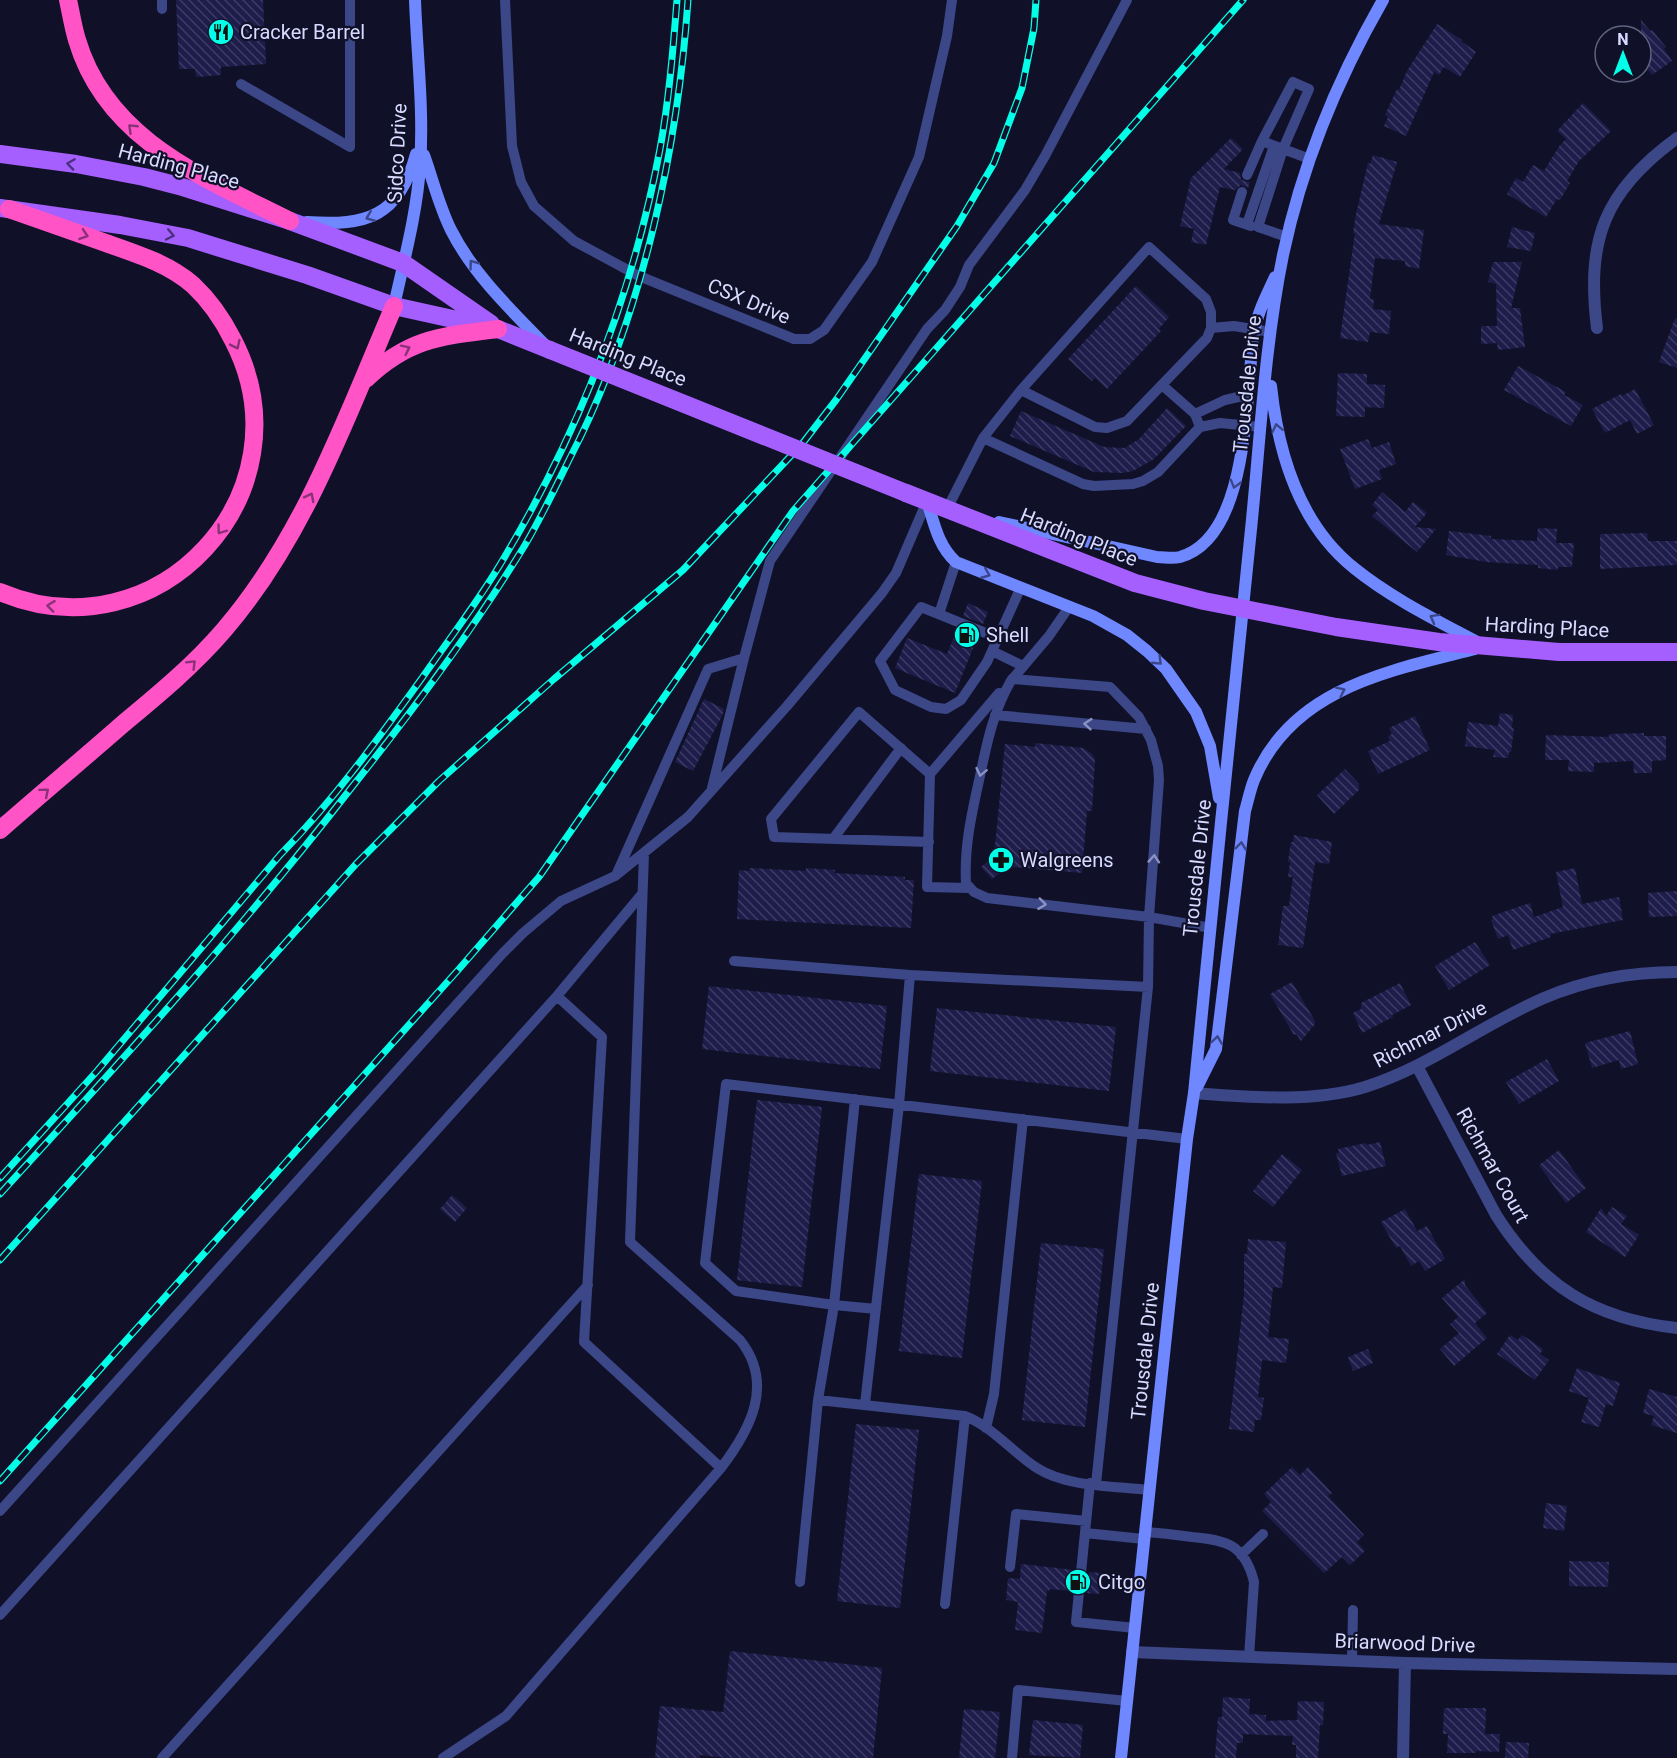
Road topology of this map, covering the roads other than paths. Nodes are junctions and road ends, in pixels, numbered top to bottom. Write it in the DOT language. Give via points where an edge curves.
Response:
graph roads {
  1 [pos="68,0"];
  2 [pos="350,0"];
  3 [pos="415,0"];
  4 [pos="505,0"];
  5 [pos="952,0"];
  6 [pos="1127,0"];
  7 [pos="1383,0"];
  8 [pos="240,84"];
  9 [pos="1677,138"];
  10 [pos="1262,141"];
  11 [pos="421,142"];
  12 [pos="1279,147"];
  13 [pos="7,155"];
  14 [pos="1310,159"];
  15 [pos="1247,174"];
  16 [pos="1242,192"];
  17 [pos="4,208"];
  18 [pos="290,221"];
  19 [pos="1252,226"];
  20 [pos="1287,237"];
  21 [pos="1283,258"];
  22 [pos="403,263"];
  23 [pos="394,306"];
  24 [pos="1255,326"];
  25 [pos="1211,328"];
  26 [pos="1597,328"];
  27 [pos="498,329"];
  28 [pos="1271,332"];
  29 [pos="550,350"];
  30 [pos="1268,361"];
  31 [pos="361,385"];
  32 [pos="1162,385"];
  33 [pos="1021,390"];
  34 [pos="1247,395"];
  35 [pos="1195,414"];
  36 [pos="1200,427"];
  37 [pos="1244,427"];
  38 [pos="1261,427"];
  39 [pos="982,438"];
  40 [pos="927,501"];
  41 [pos="953,511"];
  42 [pos="956,562"];
  43 [pos="1021,587"];
  44 [pos="0,592"];
  45 [pos="1069,607"];
  46 [pos="1241,609"];
  47 [pos="939,614"];
  48 [pos="998,638"];
  49 [pos="1485,646"];
  50 [pos="992,651"];
  51 [pos="1677,652"];
  52 [pos="744,658"];
  53 [pos="1023,666"];
  54 [pos="1012,679"];
  55 [pos="995,716"];
  56 [pos="1146,729"];
  57 [pos="901,748"];
  58 [pos="930,774"];
  59 [pos="712,790"];
  60 [pos="1222,822"];
  61 [pos="0,830"];
  62 [pos="833,839"];
  63 [pos="928,842"];
  64 [pos="644,854"];
  65 [pos="615,876"];
  66 [pos="969,888"];
  67 [pos="642,894"];
  68 [pos="1149,917"];
  69 [pos="1211,928"];
  70 [pos="734,961"];
  71 [pos="1677,972"];
  72 [pos="910,975"];
  73 [pos="1148,987"];
  74 [pos="557,996"];
  75 [pos="1417,1066"];
  76 [pos="1194,1093"];
  77 [pos="855,1099"];
  78 [pos="898,1105"];
  79 [pos="1023,1119"];
  80 [pos="1134,1132"];
  81 [pos="1187,1139"];
  82 [pos="588,1285"];
  83 [pos="834,1305"];
  84 [pos="876,1309"];
  85 [pos="1677,1328"];
  86 [pos="818,1400"];
  87 [pos="865,1404"];
  88 [pos="965,1416"];
  89 [pos="986,1428"];
  90 [pos="721,1468"];
  91 [pos="1093,1483"];
  92 [pos="1149,1490"];
  93 [pos="0,1511"];
  94 [pos="1086,1521"];
  95 [pos="1085,1533"];
  96 [pos="1263,1534"];
  97 [pos="1145,1536"];
  98 [pos="1241,1555"];
  99 [pos="1010,1566"];
  100 [pos="800,1582"];
  101 [pos="945,1604"];
  102 [pos="1353,1610"];
  103 [pos="0,1615"];
  104 [pos="1135,1628"];
  105 [pos="1132,1653"];
  106 [pos="1249,1657"];
  107 [pos="1352,1661"];
  108 [pos="1405,1663"];
  109 [pos="1677,1669"];
  110 [pos="1127,1701"];
  111 [pos="162,1758"];
  112 [pos="443,1758"];
  113 [pos="1012,1758"];
  114 [pos="1121,1758"];
  115 [pos="1403,1758"];
  18 -- 1 [label="highway, one-way" via="166,155 128,125 104,96 86,61"];
  2 -- 8 [label="lane" via="350,147"];
  3 -- 11 [label="street, Sidco Drive"];
  4 -- 5 [label="lane, CSX Drive" via="512,146 521,182 534,206 574,241 639,276 794,339 810,339 824,330 872,262 919,157"];
  6 -- 52 [label="lane" via="1025,190 969,265 945,310 927,329 770,561"];
  7 -- 14 [label="street, Trousdale Drive" via="1341,78"];
  9 -- 26 [label="street" via="1633,177 1612,206 1603,227 1593,274"];
  10 -- 12 [label="lane"];
  10 -- 12 [label="lane" via="1293,82 1309,88"];
  10 -- 15 [label="lane"];
  11 -- 18 [label="street, one-way" via="403,187 373,217 332,224"];
  11 -- 22 [label="street, Sidco Drive" via="414,215"];
  29 -- 11 [label="street, one-way" via="510,309 459,245 441,205"];
  12 -- 14 [label="lane"];
  12 -- 19 [label="lane"];
  18 -- 13 [label="main road, Harding Place, one-way" via="144,177"];
  14 -- 20 [label="street, Trousdale Drive"];
  16 -- 19 [label="lane" via="1233,220"];
  17 -- 23 [label="main road, Harding Place, one-way" via="188,238"];
  17 -- 44 [label="highway, one-way" via="148,258 192,284 227,328 245,365 253,397 254,436 243,491 225,525 198,557 167,580 134,597 89,606 45,605"];
  18 -- 22 [label="main road, Harding Place"];
  19 -- 20 [label="lane"];
  20 -- 21 [label="street, Trousdale Drive"];
  21 -- 24 [label="street"];
  21 -- 28 [label="street, Trousdale Drive"];
  22 -- 23 [label="street, Sidco Drive"];
  22 -- 27 [label="main road, Harding Place"];
  23 -- 27 [label="main road, Harding Place"];
  23 -- 31 [label="highway"];
  24 -- 25 [label="lane"];
  24 -- 28 [label="lane"];
  24 -- 34 [label="street"];
  25 -- 32 [label="lane" via="1207,338"];
  25 -- 33 [label="lane" via="1206,299 1149,247"];
  27 -- 29 [label="main road, Harding Place"];
  31 -- 27 [label="highway, one-way" via="382,364 407,348 446,336"];
  28 -- 30 [label="street, Trousdale Drive"];
  29 -- 40 [label="main road, Harding Place, bridge"];
  30 -- 38 [label="street, Trousdale Drive"];
  49 -- 30 [label="street, one-way" via="1374,583 1327,541 1306,511 1287,466 1277,433"];
  61 -- 31 [label="highway, one-way" via="176,680 224,630 294,529"];
  32 -- 33 [label="lane" via="1127,421 1107,428 1095,427"];
  32 -- 35 [label="lane"];
  33 -- 39 [label="lane"];
  34 -- 35 [label="lane"];
  34 -- 37 [label="street"];
  35 -- 36 [label="lane"];
  36 -- 37 [label="lane" via="1220,423"];
  36 -- 39 [label="lane" via="1158,472 1143,481 1118,486 1083,484"];
  37 -- 38 [label="lane"];
  37 -- 41 [label="street, one-way" via="1238,475 1222,520 1197,548 1180,557 1157,557"];
  38 -- 46 [label="street, Trousdale Drive"];
  39 -- 41 [label="lane"];
  40 -- 41 [label="main road, Harding Place"];
  40 -- 42 [label="street" via="940,542"];
  40 -- 59 [label="lane" via="896,573 882,593"];
  41 -- 46 [label="main road, Harding Place" via="1135,583"];
  42 -- 43 [label="street, one-way"];
  42 -- 47 [label="lane"];
  43 -- 45 [label="street"];
  43 -- 48 [label="lane"];
  45 -- 53 [label="lane"];
  45 -- 60 [label="street, one-way" via="1127,635 1166,669 1180,687 1210,746"];
  46 -- 49 [label="main road, Harding Place" via="1336,627"];
  46 -- 60 [label="street, Trousdale Drive"];
  47 -- 48 [label="lane"];
  47 -- 50 [label="lane" via="921,607 880,661 896,690 931,707 946,709 961,700"];
  48 -- 50 [label="lane"];
  49 -- 51 [label="main road, Harding Place" via="1559,652"];
  76 -- 49 [label="street, one-way" via="1216,1049 1245,811 1254,780 1272,748 1300,716 1350,687"];
  50 -- 53 [label="lane"];
  52 -- 59 [label="lane"];
  52 -- 65 [label="lane" via="708,669"];
  53 -- 54 [label="lane"];
  54 -- 55 [label="lane"];
  54 -- 56 [label="lane" via="1110,687"];
  54 -- 58 [label="lane"];
  56 -- 55 [label="lane, one-way"];
  55 -- 66 [label="lane, one-way" via="966,845"];
  68 -- 56 [label="lane, one-way" via="1159,780 1156,756"];
  57 -- 58 [label="lane"];
  57 -- 62 [label="lane"];
  57 -- 62 [label="lane" via="859,712 771,819 774,837"];
  58 -- 63 [label="lane"];
  59 -- 64 [label="lane" via="688,817"];
  60 -- 69 [label="street, Trousdale Drive"];
  62 -- 63 [label="lane"];
  63 -- 66 [label="lane" via="927,887"];
  64 -- 65 [label="lane"];
  64 -- 67 [label="lane"];
  65 -- 93 [label="lane" via="561,901 502,954"];
  66 -- 68 [label="lane, one-way" via="987,898"];
  67 -- 74 [label="lane"];
  67 -- 90 [label="lane" via="630,1242 740,1340 753,1360 757,1388 751,1420"];
  68 -- 69 [label="lane"];
  68 -- 73 [label="lane"];
  69 -- 76 [label="street, Trousdale Drive"];
  70 -- 72 [label="lane"];
  71 -- 75 [label="street, Richmar Drive" via="1617,977 1558,992"];
  72 -- 73 [label="lane"];
  72 -- 78 [label="lane"];
  73 -- 80 [label="lane"];
  74 -- 82 [label="lane" via="602,1037"];
  74 -- 103 [label="lane"];
  75 -- 76 [label="street, Richmar Drive" via="1340,1092 1275,1096"];
  75 -- 85 [label="street, Richmar Court" via="1484,1196 1507,1233 1533,1263 1553,1282 1596,1309 1629,1321"];
  76 -- 81 [label="street, Trousdale Drive"];
  77 -- 78 [label="lane"];
  77 -- 83 [label="lane"];
  77 -- 83 [label="lane" via="726,1084 705,1263 736,1292"];
  78 -- 79 [label="lane"];
  78 -- 84 [label="lane"];
  79 -- 80 [label="lane"];
  79 -- 89 [label="lane" via="994,1394"];
  80 -- 81 [label="lane"];
  80 -- 91 [label="lane"];
  81 -- 92 [label="street, Trousdale Drive"];
  82 -- 90 [label="lane" via="584,1342"];
  82 -- 111 [label="lane"];
  83 -- 84 [label="lane"];
  83 -- 86 [label="lane"];
  84 -- 87 [label="lane"];
  86 -- 87 [label="lane"];
  86 -- 100 [label="lane"];
  87 -- 88 [label="lane"];
  88 -- 89 [label="lane"];
  88 -- 101 [label="lane"];
  89 -- 91 [label="lane" via="1038,1469 1060,1478"];
  90 -- 112 [label="lane" via="506,1716"];
  91 -- 92 [label="lane"];
  91 -- 94 [label="lane"];
  92 -- 97 [label="street, Trousdale Drive"];
  94 -- 95 [label="lane"];
  94 -- 99 [label="lane" via="1016,1514"];
  95 -- 97 [label="lane"];
  95 -- 104 [label="lane" via="1076,1622"];
  96 -- 98 [label="lane"];
  97 -- 98 [label="lane" via="1214,1539"];
  97 -- 104 [label="street, Trousdale Drive"];
  98 -- 106 [label="lane" via="1254,1582"];
  102 -- 107 [label="lane"];
  104 -- 105 [label="street, Trousdale Drive"];
  105 -- 106 [label="street, Briarwood Drive"];
  105 -- 110 [label="street, Trousdale Drive"];
  106 -- 107 [label="street, Briarwood Drive"];
  107 -- 108 [label="street, Briarwood Drive"];
  108 -- 109 [label="street, Briarwood Drive"];
  108 -- 115 [label="street"];
  110 -- 113 [label="lane" via="1018,1690"];
  110 -- 114 [label="street, Trousdale Drive"];
}
